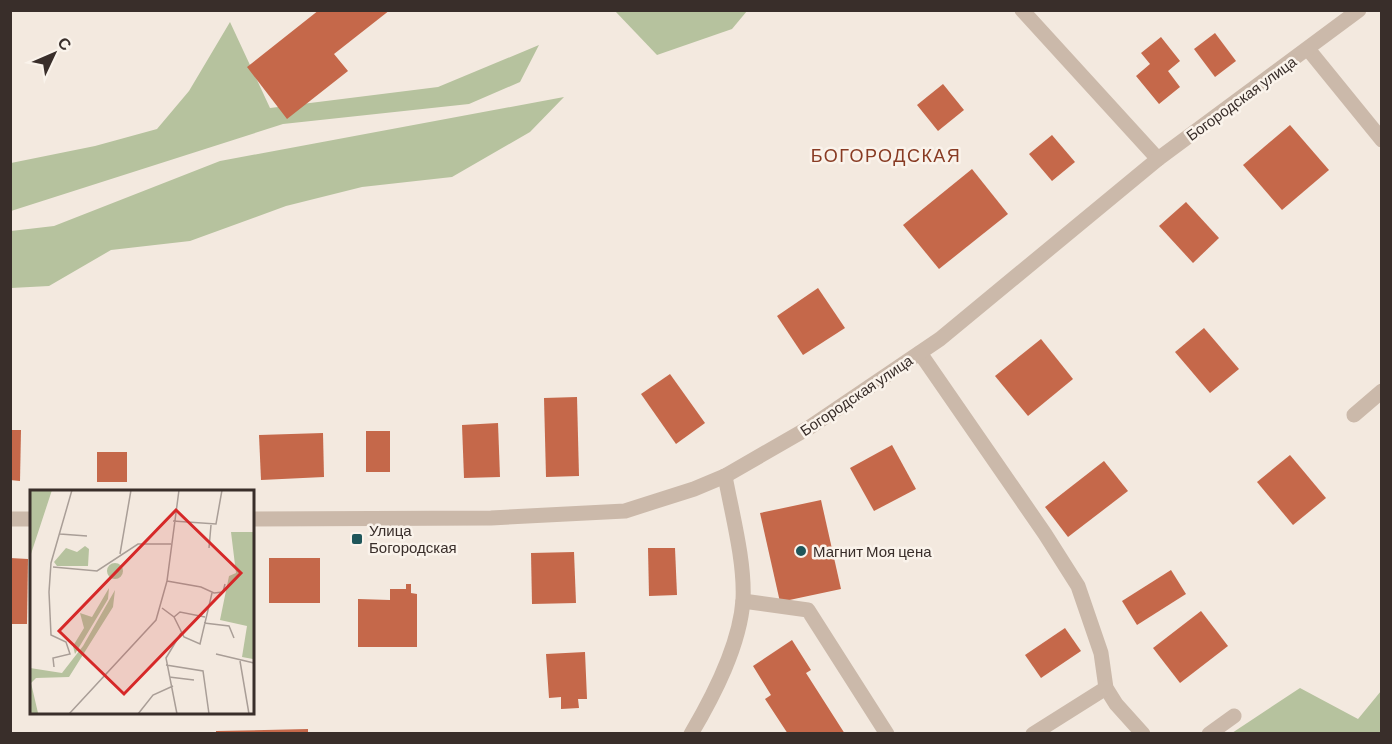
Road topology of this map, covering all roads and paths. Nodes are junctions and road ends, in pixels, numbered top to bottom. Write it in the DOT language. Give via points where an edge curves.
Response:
graph roads {
  1 [pos="1022,10"];
  2 [pos="1359,10"];
  3 [pos="1308,49"];
  4 [pos="1382,140"];
  5 [pos="1158,159"];
  6 [pos="920,353"];
  7 [pos="1382,391"];
  8 [pos="1354,415"];
  9 [pos="725,476"];
  10 [pos="10,519"];
  11 [pos="30,519"];
  12 [pos="254,519"];
  13 [pos="743,601"];
  14 [pos="1106,688"];
  15 [pos="1234,716"];
  16 [pos="692,734"];
  17 [pos="887,734"];
  18 [pos="1033,734"];
  19 [pos="1143,734"];
  20 [pos="1209,734"];
  1 -- 5 [label="street"];
  2 -- 3 [label="street, Богородская улица"];
  3 -- 4 [label="street"];
  3 -- 5 [label="street, Богородская улица"];
  5 -- 6 [label="street, Богородская улица"];
  6 -- 9 [label="street, Богородская улица" via="810,427"];
  6 -- 14 [label="street" via="1078,586 1101,653"];
  7 -- 8 [label="street"];
  9 -- 12 [label="street, Богородская улица" via="625,511 491,518"];
  9 -- 13 [label="street" via="743,576"];
  10 -- 11 [label="street"];
  13 -- 16 [label="street" via="737,636 710,702"];
  13 -- 17 [label="street" via="808,610"];
  14 -- 18 [label="street"];
  14 -- 19 [label="street"];
  15 -- 20 [label="street"];
}
